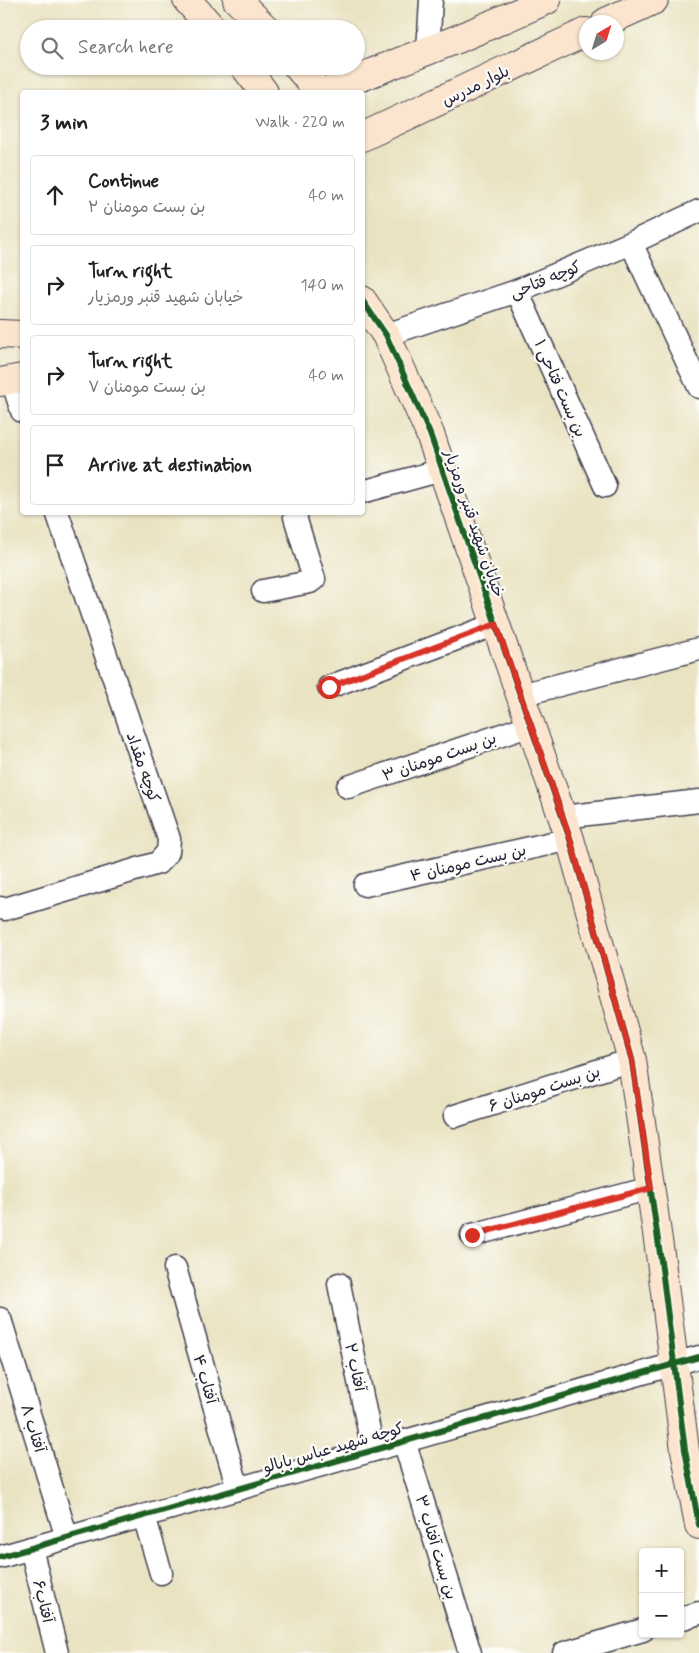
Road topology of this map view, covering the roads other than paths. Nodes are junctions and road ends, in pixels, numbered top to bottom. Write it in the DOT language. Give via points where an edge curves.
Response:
graph roads {
  1 [pos="188,0"];
  2 [pos="237,0"];
  3 [pos="431,0"];
  4 [pos="547,0"];
  5 [pos="654,0"];
  6 [pos="621,15"];
  7 [pos="205,20"];
  8 [pos="257,20"];
  9 [pos="579,35"];
  10 [pos="428,51"];
  11 [pos="251,75"];
  12 [pos="305,75"];
  13 [pos="262,90"];
  14 [pos="319,90"];
  15 [pos="326,90"];
  16 [pos="365,136"];
  17 [pos="699,211"];
  18 [pos="631,243"];
  19 [pos="517,291"];
  20 [pos="365,304"];
  21 [pos="0,334"];
  22 [pos="20,335"];
  23 [pos="386,335"];
  24 [pos="11,380"];
  25 [pos="699,387"];
  26 [pos="20,405"];
  27 [pos="442,470"];
  28 [pos="605,486"];
  29 [pos="365,491"];
  30 [pos="58,515"];
  31 [pos="296,515"];
  32 [pos="262,591"];
  33 [pos="496,624"];
  34 [pos="699,649"];
  35 [pos="329,687"];
  36 [pos="520,695"];
  37 [pos="531,725"];
  38 [pos="348,787"];
  39 [pos="699,802"];
  40 [pos="566,828"];
  41 [pos="365,885"];
  42 [pos="0,908"];
  43 [pos="632,1060"];
  44 [pos="455,1116"];
  45 [pos="651,1188"];
  46 [pos="472,1235"];
  47 [pos="175,1268"];
  48 [pos="339,1284"];
  49 [pos="0,1319"];
  50 [pos="686,1360"];
  51 [pos="404,1441"];
  52 [pos="373,1450"];
  53 [pos="238,1489"];
  54 [pos="144,1516"];
  55 [pos="699,1525"];
  56 [pos="67,1538"];
  57 [pos="32,1548"];
  58 [pos="0,1558"];
  59 [pos="161,1573"];
  60 [pos="699,1613"];
  61 [pos="684,1618"];
  62 [pos="639,1631"];
  63 [pos="57,1653"];
  64 [pos="470,1653"];
  65 [pos="564,1653"];
  1 -- 7 [label="street"];
  2 -- 8 [label="street"];
  3 -- 10 [label="street"];
  4 -- 10 [label="street"];
  5 -- 6 [label="street"];
  9 -- 16 [label="street, بلوار مدرس"];
  10 -- 15 [label="street"];
  11 -- 13 [label="street"];
  12 -- 14 [label="street"];
  17 -- 18 [label="street, کوچه فتاحی"];
  18 -- 19 [label="street, کوچه فتاحی"];
  18 -- 25 [label="street"];
  19 -- 23 [label="street, کوچه فتاحی"];
  19 -- 28 [label="street, بن بست فتاحی ۱"];
  20 -- 23 [label="street, خیابان شهید قنبر ورمزیار"];
  21 -- 22 [label="street"];
  23 -- 27 [label="street, خیابان شهید قنبر ورمزیار" via="430,434"];
  24 -- 26 [label="street"];
  27 -- 29 [label="street"];
  27 -- 33 [label="street, خیابان شهید قنبر ورمزیار"];
  30 -- 42 [label="street, کوچه مقداد" via="169,839 168,852 158,862"];
  31 -- 32 [label="street" via="314,579"];
  33 -- 35 [label="street"];
  33 -- 36 [label="street, خیابان شهید قنبر ورمزیار"];
  34 -- 36 [label="street"];
  36 -- 37 [label="street, خیابان شهید قنبر ورمزیار"];
  37 -- 38 [label="street, ۳ بن بست مومنان"];
  37 -- 40 [label="street, خیابان شهید قنبر ورمزیار"];
  39 -- 40 [label="street, ۴ بن بست مومنان"];
  40 -- 41 [label="street, ۴ بن بست مومنان"];
  40 -- 43 [label="street, خیابان شهید قنبر ورمزیار"];
  43 -- 44 [label="street, ۶ بن بست مومنان"];
  43 -- 45 [label="street, خیابان شهید قنبر ورمزیار"];
  45 -- 46 [label="street"];
  45 -- 50 [label="street, خیابان شهید قنبر ورمزیار"];
  47 -- 53 [label="street, آفتاب ۴"];
  48 -- 52 [label="street, آفتاب ۲"];
  49 -- 56 [label="street, آفتاب ۸"];
  50 -- 51 [label="street, کوچه شهید عباس بابالو"];
  50 -- 55 [label="street, خیابان شهید قنبر ورمزیار" via="685,1450"];
  51 -- 52 [label="street, کوچه شهید عباس بابالو"];
  51 -- 64 [label="street, بن بست آفتاب ۳"];
  52 -- 53 [label="street, کوچه شهید عباس بابالو"];
  53 -- 54 [label="street, کوچه شهید عباس بابالو"];
  54 -- 56 [label="street, کوچه شهید عباس بابالو"];
  54 -- 59 [label="street"];
  56 -- 57 [label="street, کوچه شهید عباس بابالو"];
  57 -- 58 [label="street, کوچه شهید عباس بابالو"];
  57 -- 63 [label="street, آفتاب۶"];
  60 -- 61 [label="street"];
  62 -- 65 [label="street"];
}
